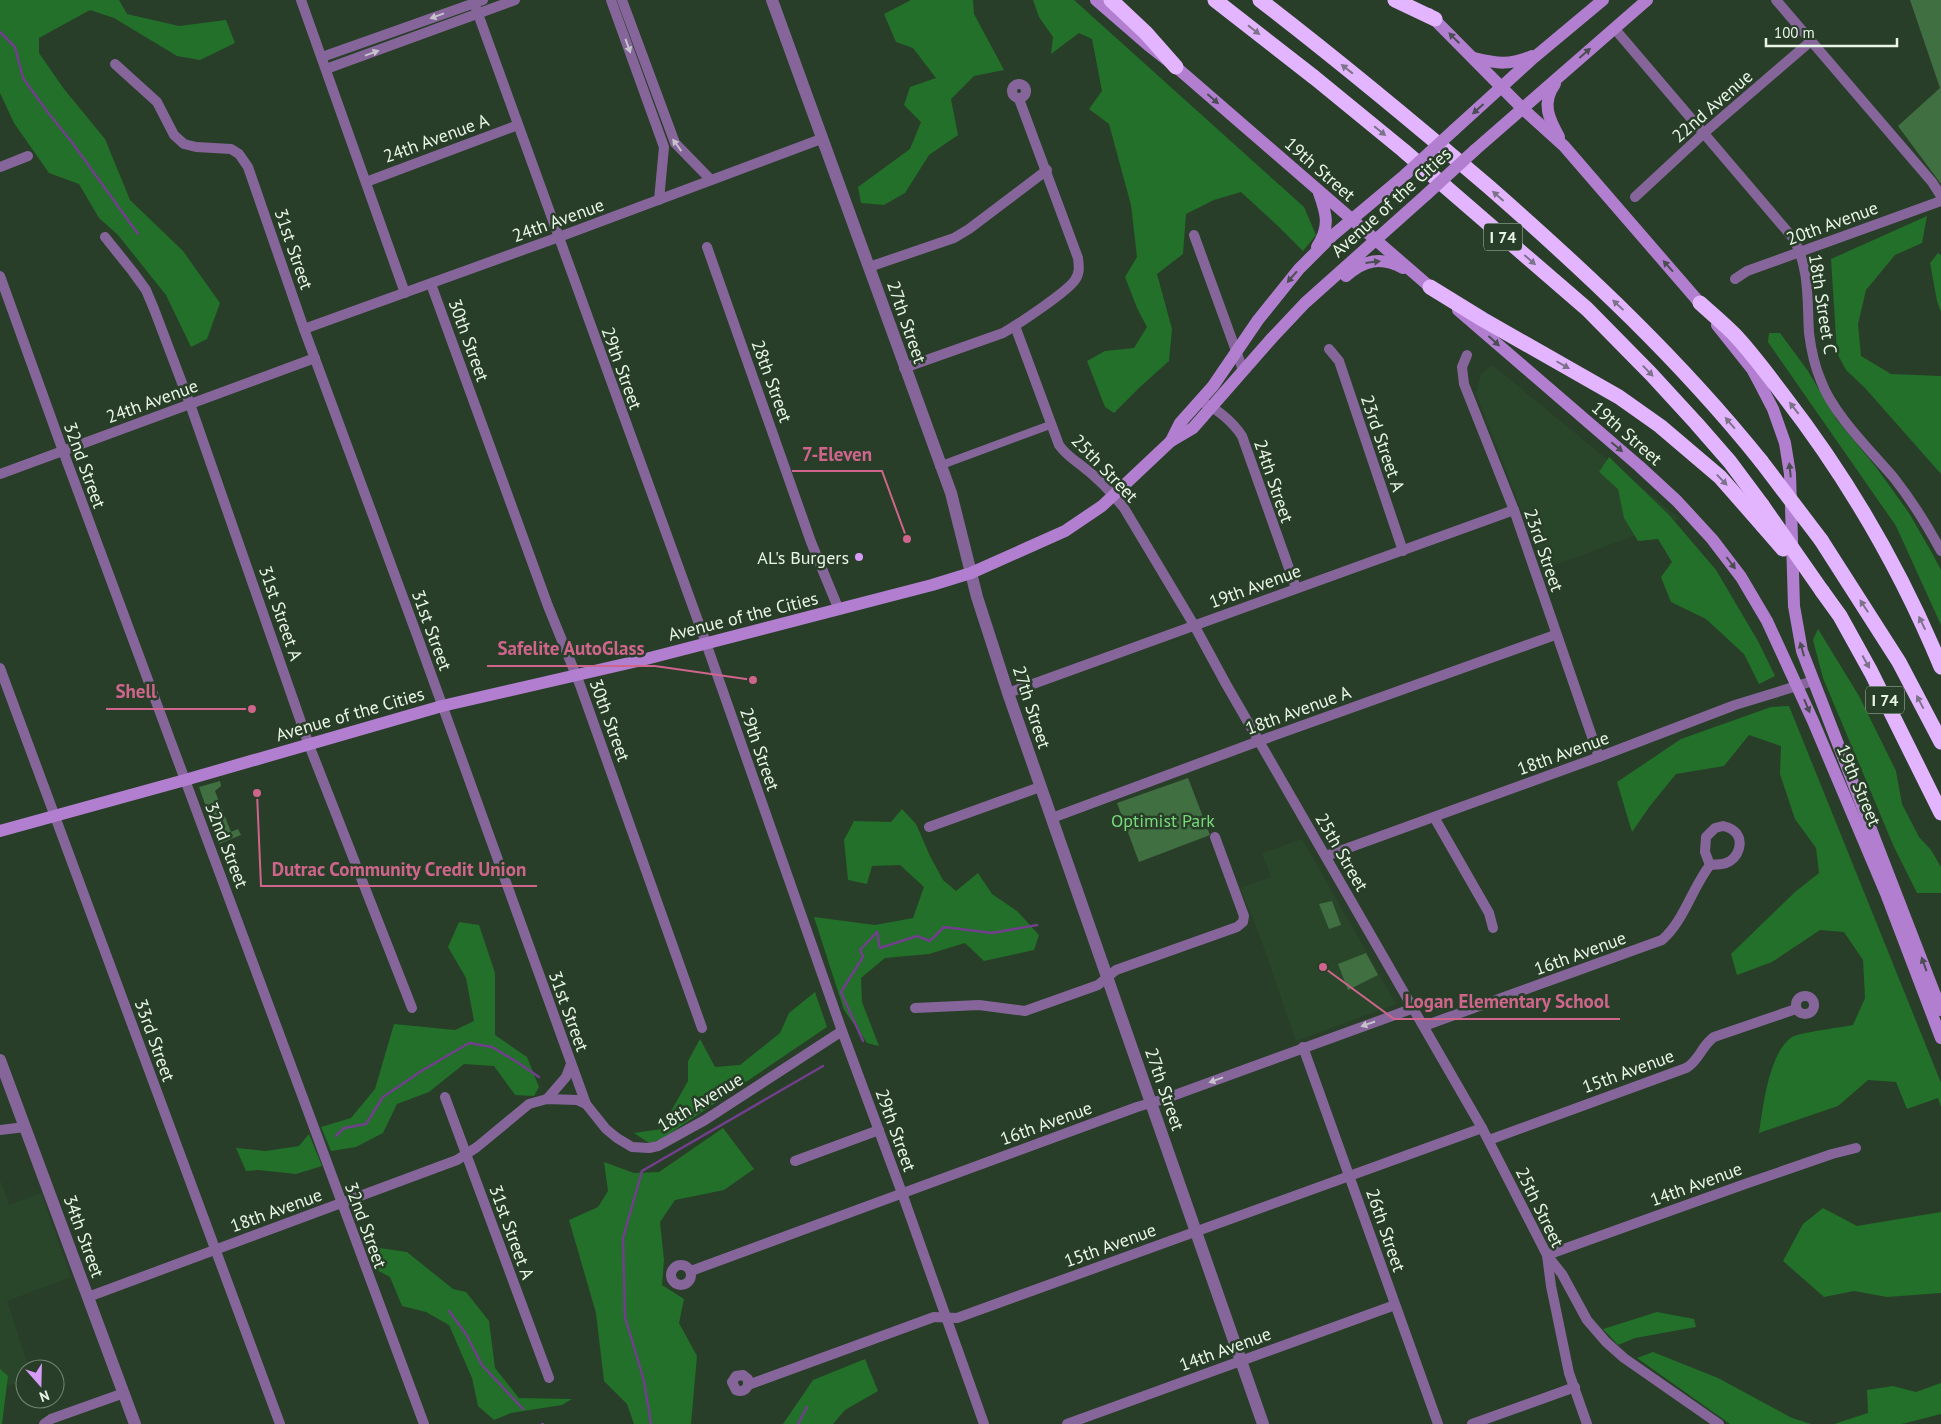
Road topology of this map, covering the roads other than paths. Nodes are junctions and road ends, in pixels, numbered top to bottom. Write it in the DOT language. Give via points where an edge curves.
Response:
graph roads {
  1 [pos="301,0"];
  2 [pos="515,0"];
  3 [pos="611,0"];
  4 [pos="622,0"];
  5 [pos="772,0"];
  6 [pos="1096,0"];
  7 [pos="1111,0"];
  8 [pos="1215,0"];
  9 [pos="1260,0"];
  10 [pos="1395,0"];
  11 [pos="1411,0"];
  12 [pos="1647,0"];
  13 [pos="1776,0"];
  14 [pos="477,1"];
  15 [pos="1597,2"];
  16 [pos="478,14"];
  17 [pos="1435,19"];
  18 [pos="1614,28"];
  19 [pos="1811,41"];
  20 [pos="1539,53"];
  21 [pos="1473,57"];
  22 [pos="322,58"];
  23 [pos="115,64"];
  24 [pos="1176,67"];
  25 [pos="326,69"];
  26 [pos="1562,74"];
  27 [pos="1502,87"];
  28 [pos="1019,99"];
  29 [pos="1523,109"];
  30 [pos="518,125"];
  31 [pos="1704,133"];
  32 [pos="821,139"];
  33 [pos="1564,146"];
  34 [pos="28,156"];
  35 [pos="0,167"];
  36 [pos="1047,170"];
  37 [pos="711,180"];
  38 [pos="366,182"];
  39 [pos="1318,191"];
  40 [pos="1635,196"];
  41 [pos="1941,196"];
  42 [pos="658,200"];
  43 [pos="1941,201"];
  44 [pos="1353,220"];
  45 [pos="1194,235"];
  46 [pos="105,237"];
  47 [pos="559,237"];
  48 [pos="1376,240"];
  49 [pos="707,247"];
  50 [pos="1800,251"];
  51 [pos="1308,260"];
  52 [pos="869,268"];
  53 [pos="0,276"];
  54 [pos="1419,276"];
  55 [pos="1735,279"];
  56 [pos="431,284"];
  57 [pos="1430,287"];
  58 [pos="405,293"];
  59 [pos="1700,303"];
  60 [pos="1015,326"];
  61 [pos="304,330"];
  62 [pos="1329,349"];
  63 [pos="1237,353"];
  64 [pos="1467,355"];
  65 [pos="315,358"];
  66 [pos="904,368"];
  67 [pos="1243,370"];
  68 [pos="1206,403"];
  69 [pos="190,404"];
  70 [pos="1050,425"];
  71 [pos="63,451"];
  72 [pos="939,466"];
  73 [pos="0,474"];
  74 [pos="1114,496"];
  75 [pos="1514,510"];
  76 [pos="1403,551"];
  77 [pos="1941,551"];
  78 [pos="971,573"];
  79 [pos="1296,588"];
  80 [pos="1822,591"];
  81 [pos="839,610"];
  82 [pos="1194,625"];
  83 [pos="1555,635"];
  84 [pos="706,643"];
  85 [pos="1941,667"];
  86 [pos="0,668"];
  87 [pos="576,675"];
  88 [pos="1812,681"];
  89 [pos="1798,685"];
  90 [pos="1008,693"];
  91 [pos="442,706"];
  92 [pos="1259,741"];
  93 [pos="1941,742"];
  94 [pos="309,745"];
  95 [pos="1599,757"];
  96 [pos="185,780"];
  97 [pos="1040,787"];
  98 [pos="1941,813"];
  99 [pos="54,816"];
  100 [pos="1434,817"];
  101 [pos="1052,818"];
  102 [pos="929,827"];
  103 [pos="0,831"];
  104 [pos="1216,837"];
  105 [pos="1326,856"];
  106 [pos="1710,865"];
  107 [pos="1493,928"];
  108 [pos="1108,977"];
  109 [pos="412,1008"];
  110 [pos="915,1008"];
  111 [pos="1414,1008"];
  112 [pos="1796,1009"];
  113 [pos="1941,1010"];
  114 [pos="1424,1026"];
  115 [pos="702,1028"];
  116 [pos="842,1031"];
  117 [pos="1941,1038"];
  118 [pos="1303,1048"];
  119 [pos="0,1060"];
  120 [pos="571,1064"];
  121 [pos="445,1097"];
  122 [pos="547,1099"];
  123 [pos="1151,1103"];
  124 [pos="586,1104"];
  125 [pos="25,1127"];
  126 [pos="1482,1128"];
  127 [pos="0,1130"];
  128 [pos="879,1130"];
  129 [pos="1488,1140"];
  130 [pos="1856,1148"];
  131 [pos="466,1154"];
  132 [pos="795,1161"];
  133 [pos="1350,1177"];
  134 [pos="902,1193"];
  135 [pos="341,1203"];
  136 [pos="1195,1231"];
  137 [pos="216,1250"];
  138 [pos="1547,1255"];
  139 [pos="690,1271"];
  140 [pos="88,1297"];
  141 [pos="1395,1305"];
  142 [pos="946,1318"];
  143 [pos="1241,1360"];
  144 [pos="549,1378"];
  145 [pos="748,1385"];
  146 [pos="1575,1387"];
  147 [pos="124,1392"];
  148 [pos="44,1424"];
  149 [pos="135,1424"];
  150 [pos="280,1424"];
  151 [pos="424,1424"];
  152 [pos="984,1424"];
  153 [pos="1066,1424"];
  154 [pos="1263,1424"];
  155 [pos="1438,1424"];
  156 [pos="1472,1424"];
  157 [pos="1587,1424"];
  158 [pos="1719,1424"];
  1 -- 22 [label="street"];
  2 -- 16 [label="street"];
  3 -- 42 [label="street, one-way" via="664,147"];
  37 -- 4 [label="street, one-way" via="674,143"];
  5 -- 32 [label="street, 27th Street"];
  6 -- 24 [label="main road, 19th Street"];
  7 -- 24 [label="highway"];
  8 -- 80 [label="highway, I 74, one-way, bridge" via="1403,150 1587,310 1651,374 1730,462"];
  93 -- 9 [label="highway, I 74, one-way, bridge" via="1899,662 1821,540 1701,390 1658,344 1529,222 1421,128"];
  10 -- 17 [label="highway"];
  11 -- 17 [label="main road, 19th Street"];
  12 -- 18 [label="main road, Avenue of the Cities"];
  13 -- 19 [label="street"];
  14 -- 16 [label="street, 29th Street"];
  14 -- 22 [label="street, one-way"];
  15 -- 20 [label="main road, Avenue of the Cities"];
  25 -- 16 [label="street, one-way"];
  16 -- 30 [label="street, 29th Street"];
  21 -- 17 [label="main road, 19th Street, one-way"];
  26 -- 18 [label="main road, Avenue of the Cities, one-way"];
  18 -- 31 [label="street, 18th Street C"];
  19 -- 31 [label="street, 22nd Avenue"];
  19 -- 41 [label="street"];
  20 -- 21 [label="main road" via="1509,63"];
  20 -- 27 [label="main road, Avenue of the Cities"];
  21 -- 27 [label="main road, 19th Street"];
  22 -- 25 [label="street"];
  23 -- 61 [label="street, 31st Street" via="157,102 174,135 184,144 231,149 239,154 248,167"];
  24 -- 39 [label="main road, 19th Street, one-way"];
  25 -- 38 [label="street"];
  26 -- 29 [label="main road, Avenue of the Cities"];
  26 -- 33 [label="main road" via="1549,91 1547,110"];
  27 -- 29 [label="main road, 19th Street"];
  27 -- 44 [label="main road, Avenue of the Cities, one-way, bridge"];
  28 -- 36 [label="street"];
  29 -- 33 [label="main road, 19th Street"];
  29 -- 48 [label="main road, Avenue of the Cities, bridge"];
  30 -- 38 [label="street, 24th Avenue A"];
  30 -- 47 [label="street, 29th Street"];
  31 -- 40 [label="street, 22nd Avenue"];
  31 -- 50 [label="street, 18th Street C" via="1793,238"];
  32 -- 37 [label="street, 24th Avenue"];
  32 -- 52 [label="street, 27th Street"];
  59 -- 33 [label="main road, 19th Street, one-way"];
  34 -- 35 [label="street"];
  36 -- 52 [label="street" via="954,238"];
  36 -- 60 [label="street" via="1078,258 1078,274 1070,286"];
  37 -- 42 [label="street, 24th Avenue"];
  38 -- 58 [label="street"];
  39 -- 44 [label="main road, 19th Street"];
  39 -- 51 [label="main road" via="1327,218 1321,241"];
  42 -- 47 [label="street, 24th Avenue"];
  43 -- 50 [label="street, 20th Avenue"];
  44 -- 48 [label="main road, 19th Street"];
  44 -- 51 [label="main road, Avenue of the Cities"];
  45 -- 63 [label="street"];
  46 -- 69 [label="street, 31st Street A" via="146,290"];
  47 -- 56 [label="street, 24th Avenue"];
  47 -- 84 [label="street, 29th Street"];
  48 -- 54 [label="main road, 19th Street"];
  48 -- 67 [label="main road, Avenue of the Cities" via="1305,303"];
  49 -- 81 [label="street, 28th Street" via="809,535"];
  50 -- 55 [label="street, 20th Avenue" via="1747,271"];
  50 -- 77 [label="street, 18th Street C" via="1807,283 1811,343 1823,387 1847,423 1910,500"];
  51 -- 63 [label="main road, Avenue of the Cities, one-way" via="1274,299"];
  52 -- 66 [label="street, 27th Street"];
  53 -- 71 [label="street, 32nd Street"];
  54 -- 57 [label="main road, 19th Street"];
  67 -- 54 [label="main road, one-way" via="1358,266 1370,261 1392,262"];
  56 -- 58 [label="street, 24th Avenue"];
  56 -- 87 [label="street, 30th Street"];
  57 -- 80 [label="highway, one-way, bridge" via="1618,397 1660,426 1720,477"];
  57 -- 89 [label="main road, 19th Street, one-way" via="1640,466 1691,514 1741,577"];
  58 -- 61 [label="street, 24th Avenue"];
  85 -- 59 [label="highway, one-way" via="1899,577 1854,496 1770,378 1734,334"];
  88 -- 59 [label="main road, 19th Street, one-way" via="1796,620 1790,474 1780,427 1752,370"];
  60 -- 66 [label="street"];
  60 -- 70 [label="street, 25th Street"];
  61 -- 65 [label="street, 31st Street"];
  62 -- 76 [label="street, 23rd Street A" via="1339,361"];
  63 -- 67 [label="street"];
  63 -- 68 [label="main road, Avenue of the Cities"];
  64 -- 75 [label="street, 23rd Street" via="1462,366 1464,384"];
  65 -- 69 [label="street, 24th Avenue"];
  65 -- 91 [label="street, 31st Street"];
  66 -- 72 [label="street, 27th Street"];
  67 -- 68 [label="main road, Avenue of the Cities"];
  68 -- 74 [label="main road, Avenue of the Cities" via="1180,423 1171,441"];
  68 -- 79 [label="street, 24th Street" via="1242,436"];
  69 -- 71 [label="street, 24th Avenue"];
  69 -- 94 [label="street, 31st Street A"];
  70 -- 72 [label="street"];
  70 -- 74 [label="street, 25th Street" via="1064,452"];
  71 -- 73 [label="street, 24th Avenue"];
  71 -- 96 [label="street, 32nd Street"];
  72 -- 78 [label="street, 27th Street" via="957,514"];
  74 -- 78 [label="main road, Avenue of the Cities" via="1064,531"];
  74 -- 82 [label="street, 25th Street"];
  75 -- 76 [label="street, 19th Avenue"];
  75 -- 83 [label="street, 23rd Street"];
  76 -- 79 [label="street, 19th Avenue"];
  78 -- 81 [label="main road, Avenue of the Cities"];
  78 -- 90 [label="street, 27th Street"];
  79 -- 82 [label="street, 19th Avenue"];
  80 -- 98 [label="highway, I 74, one-way" via="1871,672"];
  81 -- 84 [label="main road, Avenue of the Cities"];
  82 -- 90 [label="street, 19th Avenue"];
  82 -- 92 [label="street, 25th Street"];
  83 -- 92 [label="street, 18th Avenue A"];
  83 -- 95 [label="street, 23rd Street"];
  84 -- 87 [label="main road, Avenue of the Cities"];
  84 -- 116 [label="street, 29th Street"];
  86 -- 99 [label="street, 33rd Street"];
  87 -- 91 [label="main road, Avenue of the Cities"];
  87 -- 115 [label="street, 30th Street"];
  88 -- 89 [label="street, 18th Avenue"];
  113 -- 88 [label="main road, 19th Street, one-way"];
  89 -- 95 [label="street, 18th Avenue" via="1735,705"];
  89 -- 117 [label="main road, 19th Street, one-way" via="1887,896"];
  90 -- 97 [label="street, 27th Street"];
  91 -- 94 [label="main road, Avenue of the Cities"];
  91 -- 120 [label="street, 31st Street"];
  92 -- 101 [label="street, 18th Avenue A"];
  92 -- 105 [label="street, 25th Street"];
  94 -- 96 [label="main road, Avenue of the Cities"];
  94 -- 109 [label="street, 31st Street A"];
  95 -- 100 [label="street, 18th Avenue"];
  96 -- 99 [label="main road, Avenue of the Cities"];
  96 -- 135 [label="street, 32nd Street"];
  97 -- 101 [label="street, 27th Street"];
  97 -- 102 [label="street"];
  99 -- 103 [label="main road, Avenue of the Cities"];
  99 -- 137 [label="street, 33rd Street"];
  100 -- 105 [label="street, 18th Avenue"];
  100 -- 107 [label="street" via="1489,913"];
  101 -- 108 [label="street, 27th Street"];
  104 -- 108 [label="street" via="1244,916 1243,922 1116,970"];
  105 -- 111 [label="street, 25th Street"];
  106 -- 114 [label="street, 16th Avenue" via="1672,931 1662,940"];
  108 -- 110 [label="street" via="1098,985 1025,1011 978,1005"];
  108 -- 123 [label="street, 27th Street"];
  111 -- 114 [label="street, 25th Street"];
  111 -- 118 [label="street, 16th Avenue, one-way"];
  112 -- 129 [label="street, 15th Avenue" via="1714,1037 1686,1068"];
  114 -- 126 [label="street, 25th Street"];
  116 -- 124 [label="street, 18th Avenue" via="705,1120 658,1146 632,1147 606,1129"];
  116 -- 128 [label="street, 29th Street"];
  118 -- 123 [label="street, 16th Avenue, one-way"];
  118 -- 133 [label="street, 26th Street"];
  119 -- 125 [label="street, 34th Street"];
  120 -- 122 [label="street, 18th Avenue" via="566,1077"];
  120 -- 124 [label="street, 31st Street"];
  121 -- 131 [label="street, 31st Street A"];
  122 -- 124 [label="street, 18th Avenue" via="576,1100"];
  122 -- 131 [label="street, 18th Avenue" via="530,1104"];
  123 -- 134 [label="street, 16th Avenue"];
  123 -- 136 [label="street, 27th Street"];
  125 -- 127 [label="street"];
  125 -- 140 [label="street, 34th Street"];
  126 -- 129 [label="street, 25th Street"];
  126 -- 133 [label="street, 15th Avenue"];
  128 -- 132 [label="street"];
  128 -- 134 [label="street, 29th Street"];
  129 -- 138 [label="street, 25th Street"];
  130 -- 138 [label="street, 14th Avenue"];
  131 -- 135 [label="street, 18th Avenue"];
  131 -- 144 [label="street, 31st Street A"];
  133 -- 136 [label="street, 15th Avenue"];
  133 -- 141 [label="street, 26th Street"];
  134 -- 139 [label="street, 16th Avenue"];
  134 -- 142 [label="street, 29th Street"];
  135 -- 137 [label="street, 18th Avenue"];
  135 -- 151 [label="street, 32nd Street"];
  136 -- 142 [label="street, 15th Avenue" via="957,1318"];
  136 -- 143 [label="street, 27th Street"];
  137 -- 140 [label="street, 18th Avenue"];
  137 -- 150 [label="street, 33rd Street"];
  138 -- 146 [label="street, 25th Street" via="1551,1286"];
  138 -- 158 [label="street" via="1562,1274 1587,1320 1606,1342"];
  140 -- 147 [label="street, 34th Street"];
  141 -- 143 [label="street, 14th Avenue"];
  141 -- 155 [label="street, 26th Street"];
  142 -- 145 [label="street, 15th Avenue" via="934,1317"];
  142 -- 152 [label="street, 29th Street"];
  143 -- 153 [label="street, 14th Avenue"];
  143 -- 154 [label="street, 27th Street"];
  146 -- 156 [label="street"];
  146 -- 157 [label="street, 25th Street"];
  147 -- 148 [label="street"];
  147 -- 149 [label="street, 34th Street"];
}
